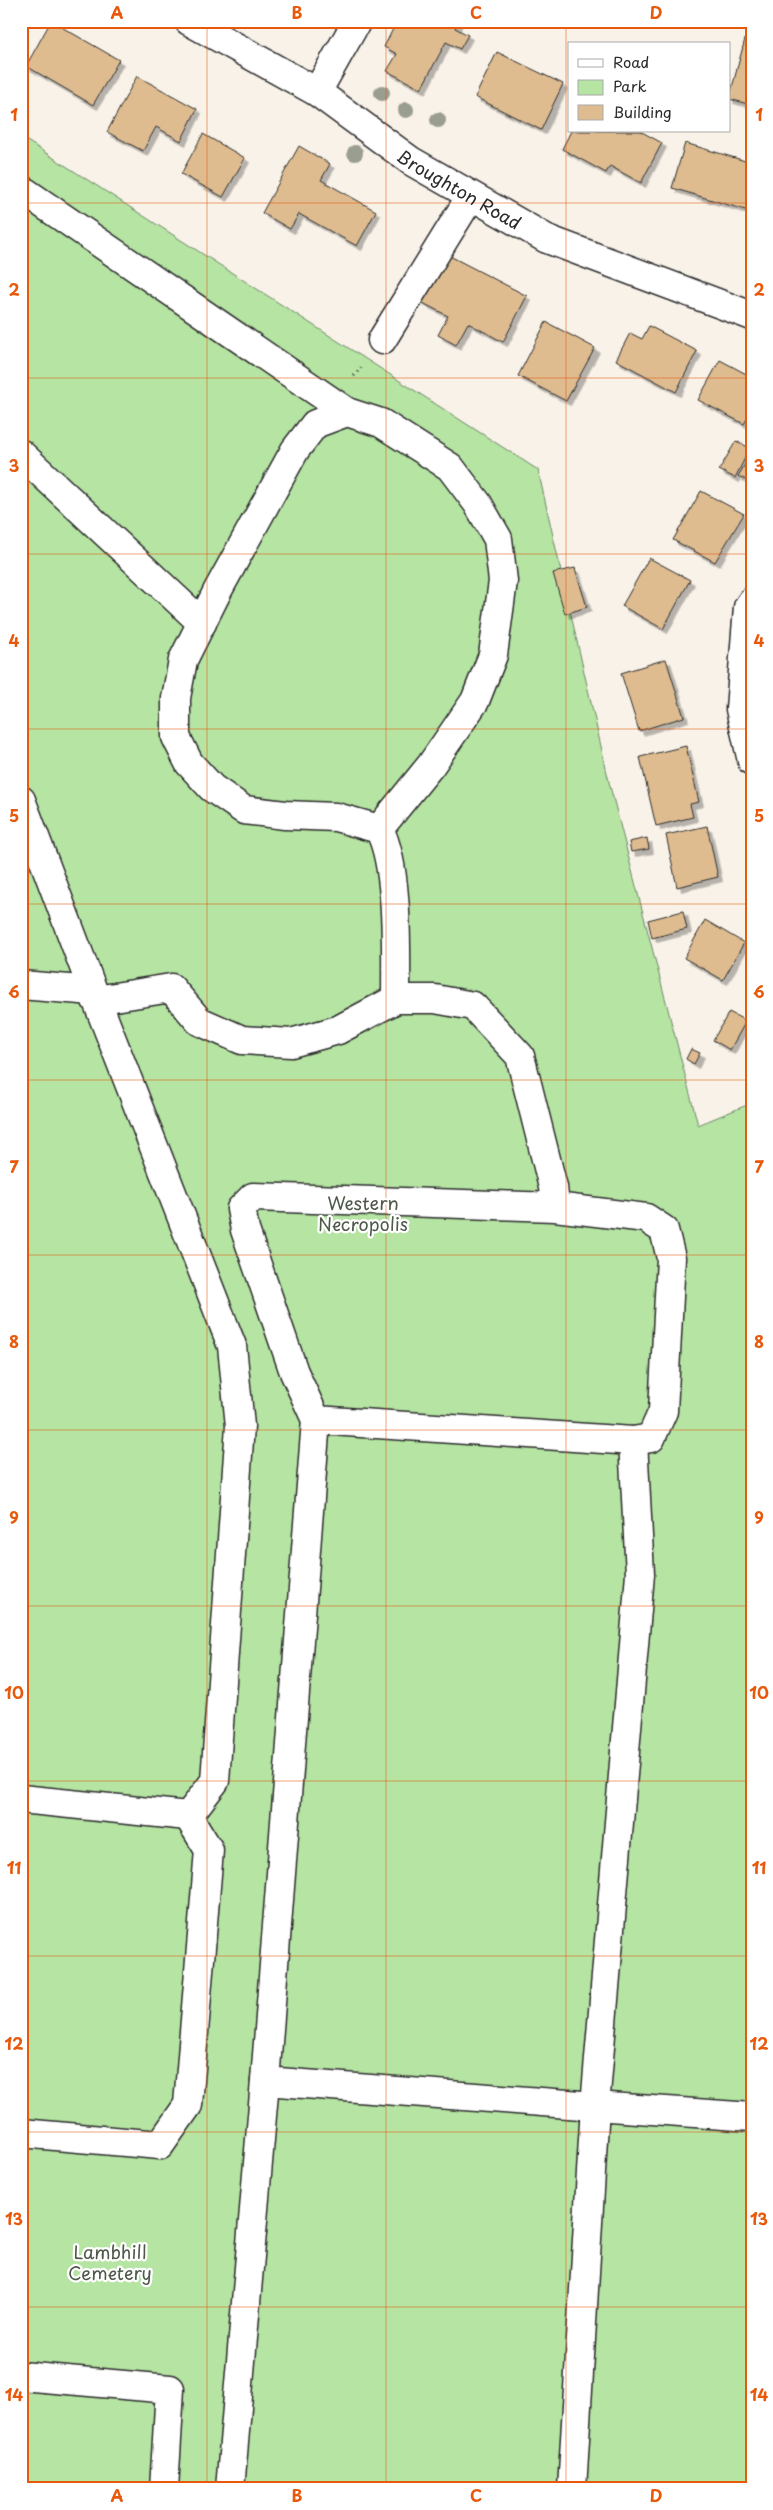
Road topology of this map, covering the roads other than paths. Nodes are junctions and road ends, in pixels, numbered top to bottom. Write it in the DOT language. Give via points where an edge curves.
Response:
graph roads {
  1 [pos="189,21"];
  2 [pos="357,21"];
  3 [pos="317,92"];
  4 [pos="21,189"];
  5 [pos="471,196"];
  6 [pos="752,316"];
  7 [pos="382,340"];
  8 [pos="340,407"];
  9 [pos="21,454"];
  10 [pos="752,601"];
  11 [pos="202,623"];
  12 [pos="752,761"];
  13 [pos="21,800"];
  14 [pos="379,829"];
  15 [pos="21,985"];
  16 [pos="95,996"];
  17 [pos="396,999"];
  18 [pos="555,1207"];
  19 [pos="316,1420"];
  20 [pos="633,1440"];
  21 [pos="21,1799"];
  22 [pos="188,1816"];
  23 [pos="265,2081"];
  24 [pos="595,2106"];
  25 [pos="752,2118"];
  26 [pos="21,2133"];
  27 [pos="21,2376"];
  28 [pos="164,2489"];
  29 [pos="230,2489"];
  30 [pos="572,2489"];
  1 -- 3 [label="street, Broughton Road"];
  2 -- 3 [label="street"];
  3 -- 5 [label="street, Broughton Road" via="411,162"];
  4 -- 8 [label="street"];
  5 -- 6 [label="street, Broughton Road" via="547,239"];
  5 -- 7 [label="street"];
  8 -- 11 [label="street" via="315,424 295,450"];
  8 -- 14 [label="street" via="380,423 450,467 478,504 498,539 503,581 493,655 475,701 431,765"];
  9 -- 11 [label="street"];
  10 -- 12 [label="street" via="748,606 740,709"];
  11 -- 14 [label="street" via="183,660 176,698 176,737 189,763 212,788 244,810 336,817"];
  13 -- 16 [label="street"];
  14 -- 17 [label="street" via="387,843 392,884"];
  15 -- 16 [label="street"];
  16 -- 17 [label="street" via="172,988 199,1022 242,1040 291,1043 338,1030"];
  16 -- 22 [label="street" via="232,1346 240,1426 215,1781"];
  17 -- 18 [label="street" via="474,1006 520,1056 553,1187"];
  18 -- 19 [label="street" via="253,1197 241,1209 245,1230 294,1372"];
  18 -- 20 [label="street" via="646,1218 664,1230 671,1258 663,1411 651,1438"];
  19 -- 20 [label="street"];
  19 -- 23 [label="street"];
  20 -- 24 [label="street" via="640,1574"];
  21 -- 22 [label="street"];
  22 -- 26 [label="street" via="209,1850 188,2105 160,2145"];
  23 -- 24 [label="street"];
  23 -- 29 [label="street"];
  24 -- 25 [label="street"];
  24 -- 30 [label="street"];
  27 -- 28 [label="street" via="170,2389"];
}
